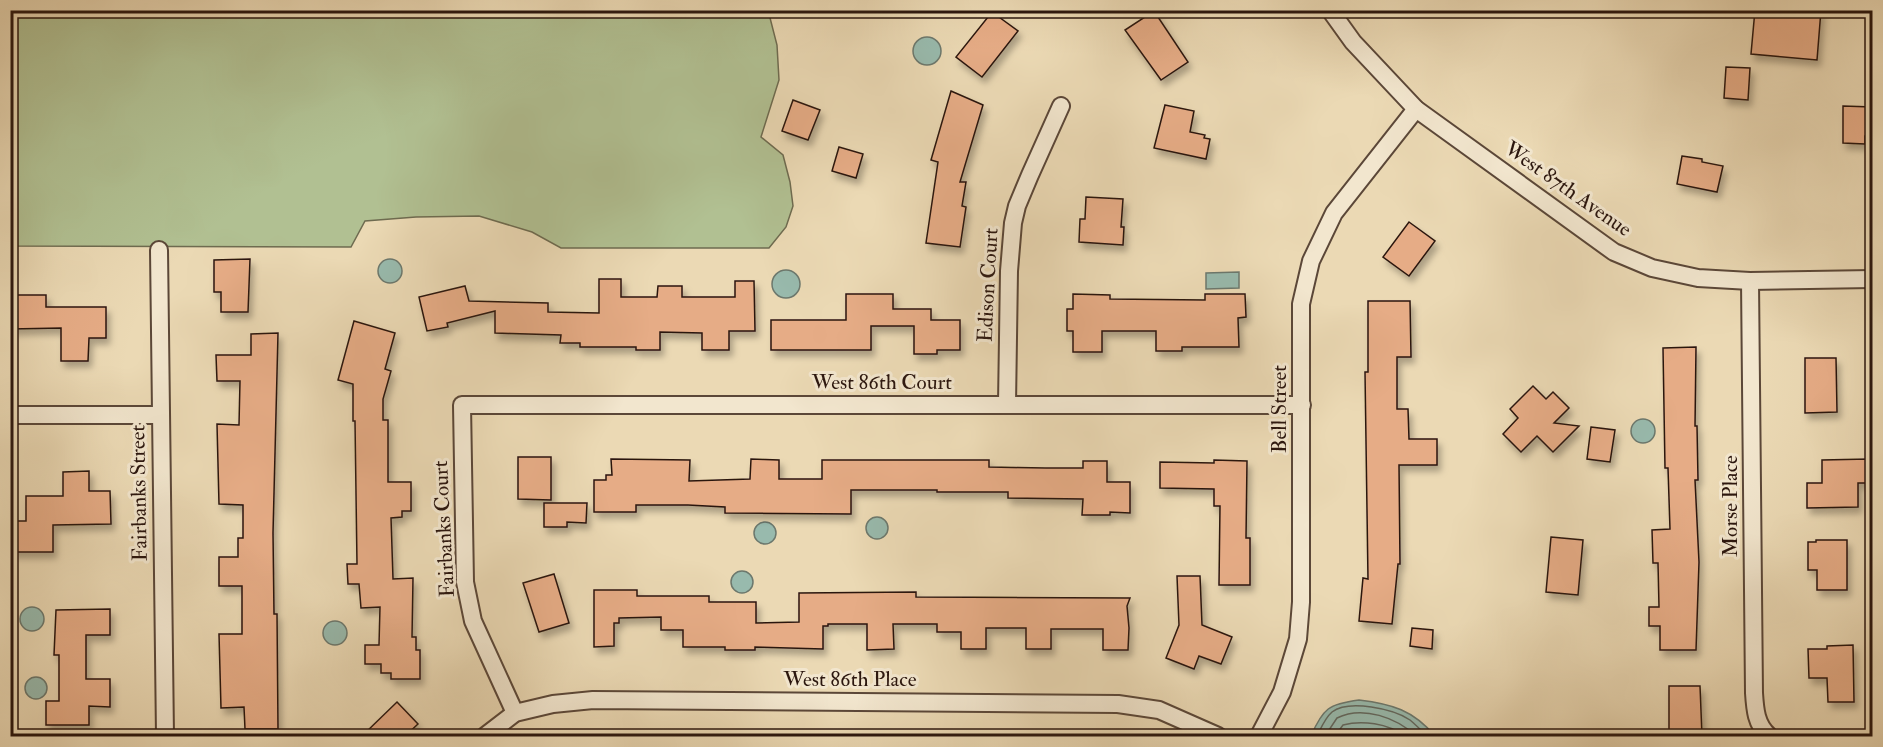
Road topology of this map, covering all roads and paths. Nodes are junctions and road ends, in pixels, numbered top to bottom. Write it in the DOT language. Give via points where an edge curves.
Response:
graph roads {
  1 [pos="1330,10"];
  2 [pos="1061,106"];
  3 [pos="1416,109"];
  4 [pos="159,250"];
  5 [pos="1872,279"];
  6 [pos="1750,281"];
  7 [pos="1007,404"];
  8 [pos="462,405"];
  9 [pos="1302,405"];
  10 [pos="10,415"];
  11 [pos="161,416"];
  12 [pos="515,713"];
  13 [pos="1765,733"];
  14 [pos="165,736"];
  15 [pos="485,736"];
  16 [pos="1218,736"];
  17 [pos="1259,736"];
  1 -- 3 [label="street, West 87th Avenue" via="1353,42"];
  2 -- 7 [label="street, Edison Court" via="1013,223"];
  3 -- 6 [label="street, West 87th Avenue" via="1614,252 1652,268 1698,278"];
  3 -- 9 [label="street, Bell Street" via="1334,213 1311,261 1301,304"];
  4 -- 11 [label="street, Fairbanks Street"];
  5 -- 6 [label="street, West 87th Avenue"];
  6 -- 13 [label="street, Morse Place" via="1754,693 1755,712"];
  7 -- 8 [label="street, West 86th Court"];
  7 -- 9 [label="street, West 86th Court"];
  8 -- 12 [label="street, Fairbanks Court" via="465,582 473,621"];
  9 -- 17 [label="street, Bell Street" via="1298,639 1282,692"];
  10 -- 11 [label="street"];
  11 -- 14 [label="street, Fairbanks Street"];
  12 -- 15 [label="street, West 86th Place"];
  12 -- 16 [label="street, West 86th Place" via="593,700 1118,704 1159,710"];
}
